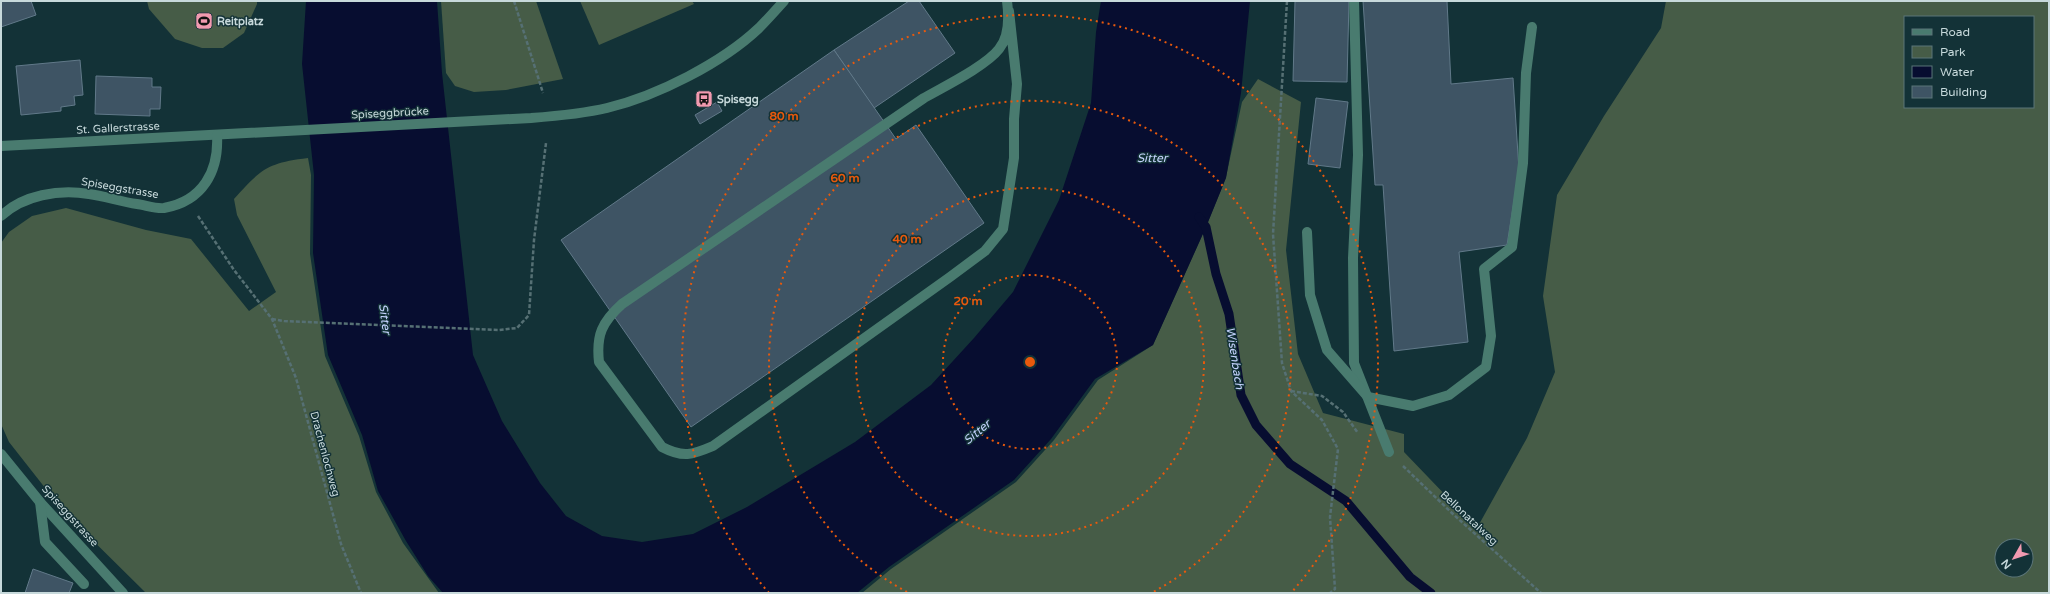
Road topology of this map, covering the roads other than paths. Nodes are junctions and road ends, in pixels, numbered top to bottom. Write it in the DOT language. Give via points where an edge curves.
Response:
graph roads {
  1 [pos="784,1"];
  2 [pos="1354,1"];
  3 [pos="1008,6"];
  4 [pos="1532,27"];
  5 [pos="237,133"];
  6 [pos="217,135"];
  7 [pos="1,146"];
  8 [pos="1,216"];
  9 [pos="1307,232"];
  10 [pos="1368,397"];
  11 [pos="1389,452"];
  12 [pos="1,454"];
  13 [pos="40,502"];
  14 [pos="84,584"];
  15 [pos="123,593"];
  1 -- 5 [label="street, Spiseggbrücke" via="759,28 717,60 660,90 608,108 531,118"];
  2 -- 10 [label="street" via="1358,155 1353,258 1354,363"];
  3 -- 3 [label="street" via="1006,36 999,49 988,58 917,103 622,304 609,316 597,346 599,362 662,447 675,454 693,455 713,446 985,251 1003,229 1014,158 1017,84"];
  4 -- 10 [label="street" via="1526,73 1523,163 1512,248 1484,269 1490,336 1486,366 1449,395 1413,406"];
  5 -- 6 [label="street, St. Gallerstrasse"];
  6 -- 7 [label="street, St. Gallerstrasse"];
  6 -- 8 [label="street, Spiseggstrasse" via="215,167 206,184 188,200 163,208 65,192 36,197 11,207"];
  9 -- 10 [label="street" via="1310,295 1327,350"];
  10 -- 11 [label="street"];
  12 -- 13 [label="street, Spiseggstrasse"];
  13 -- 14 [label="street" via="45,542"];
  13 -- 15 [label="street, Spiseggstrasse"];
}
